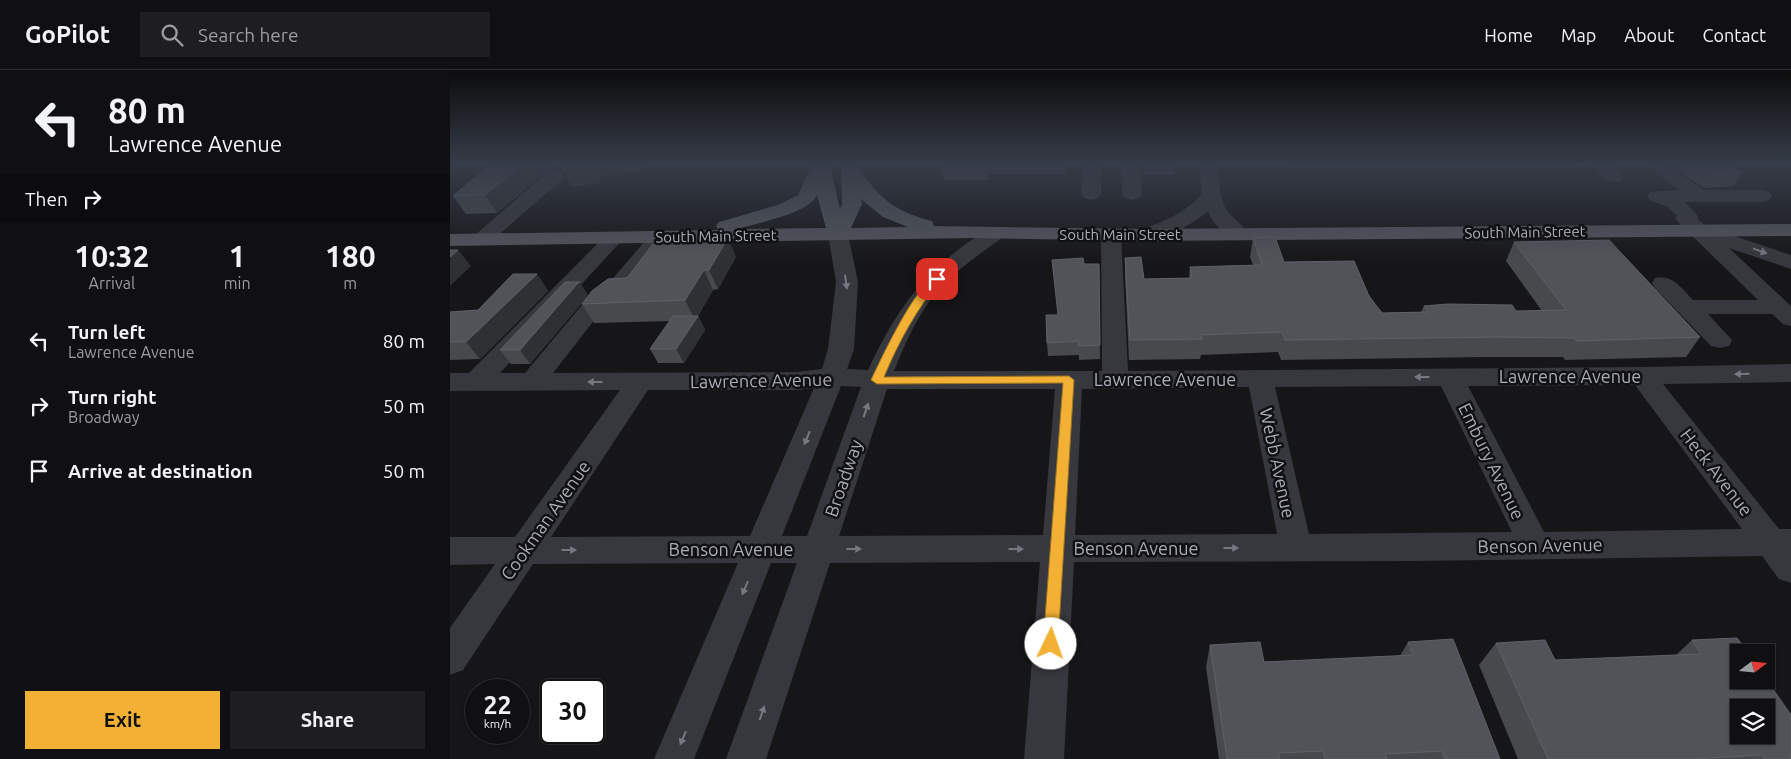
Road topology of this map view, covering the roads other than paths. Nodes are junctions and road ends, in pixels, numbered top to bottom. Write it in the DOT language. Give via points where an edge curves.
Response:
graph roads {
  1 [pos="530,197"];
  2 [pos="806,197"];
  3 [pos="827,197"];
  4 [pos="852,197"];
  5 [pos="871,197"];
  6 [pos="1210,197"];
  7 [pos="1213,197"];
  8 [pos="1656,197"];
  9 [pos="1690,221"];
  10 [pos="1791,230"];
  11 [pos="983,232"];
  12 [pos="838,234"];
  13 [pos="1111,234"];
  14 [pos="1239,234"];
  15 [pos="1144,235"];
  16 [pos="670,237"];
  17 [pos="614,238"];
  18 [pos="482,239"];
  19 [pos="450,240"];
  20 [pos="1791,262"];
  21 [pos="1663,283"];
  22 [pos="1688,307"];
  23 [pos="1785,313"];
  24 [pos="1720,340"];
  25 [pos="1791,372"];
  26 [pos="1642,376"];
  27 [pos="832,377"];
  28 [pos="1450,377"];
  29 [pos="1260,378"];
  30 [pos="1115,379"];
  31 [pos="877,380"];
  32 [pos="1069,380"];
  33 [pos="450,382"];
  34 [pos="476,382"];
  35 [pos="532,382"];
  36 [pos="640,382"];
  37 [pos="1781,542"];
  38 [pos="1534,545"];
  39 [pos="1296,548"];
  40 [pos="761,549"];
  41 [pos="819,549"];
  42 [pos="1057,549"];
  43 [pos="450,551"];
  44 [pos="523,551"];
  45 [pos="1791,569"];
  46 [pos="450,658"];
  47 [pos="674,759"];
  48 [pos="746,759"];
  49 [pos="1044,759"];
  1 -- 18 [label="street"];
  2 -- 16 [label="main road" via="784,209"];
  3 -- 12 [label="main road"];
  4 -- 12 [label="main road" via="852,204"];
  5 -- 11 [label="main road" via="878,207 893,216 940,229"];
  6 -- 15 [label="street" via="1201,210 1175,225"];
  7 -- 14 [label="street" via="1219,215"];
  8 -- 9 [label="street" via="1654,201 1664,213"];
  9 -- 10 [label="main road, South Main Street"];
  9 -- 14 [label="main road, South Main Street"];
  9 -- 20 [label="street, one-way"];
  9 -- 23 [label="street"];
  11 -- 12 [label="main road, South Main Street"];
  11 -- 13 [label="main road, South Main Street"];
  11 -- 31 [label="street, Broadway" via="928,288 891,347"];
  12 -- 16 [label="main road, South Main Street"];
  12 -- 27 [label="street, one-way" via="847,282 841,348"];
  13 -- 15 [label="main road, South Main Street"];
  13 -- 30 [label="street"];
  14 -- 15 [label="main road, South Main Street"];
  16 -- 17 [label="main road, South Main Street"];
  16 -- 35 [label="street" via="595,304"];
  17 -- 18 [label="main road, South Main Street"];
  17 -- 34 [label="street"];
  18 -- 19 [label="main road, South Main Street"];
  21 -- 22 [label="street"];
  22 -- 23 [label="street"];
  22 -- 24 [label="street"];
  25 -- 26 [label="street, Lawrence Avenue, one-way"];
  26 -- 28 [label="street, Lawrence Avenue"];
  26 -- 37 [label="street, Heck Avenue"];
  27 -- 31 [label="street, Lawrence Avenue"];
  27 -- 36 [label="street, Lawrence Avenue" via="796,381"];
  27 -- 40 [label="street, one-way"];
  28 -- 29 [label="street, Lawrence Avenue, one-way"];
  28 -- 38 [label="street, Embury Avenue"];
  29 -- 30 [label="street, Lawrence Avenue"];
  29 -- 39 [label="street, Webb Avenue"];
  30 -- 32 [label="street, Lawrence Avenue"];
  31 -- 32 [label="street, Lawrence Avenue"];
  41 -- 31 [label="street, Broadway, one-way"];
  32 -- 42 [label="street"];
  33 -- 34 [label="street, Lawrence Avenue"];
  34 -- 35 [label="street, Lawrence Avenue"];
  36 -- 35 [label="street, Lawrence Avenue, one-way"];
  36 -- 44 [label="street, Cookman Avenue"];
  37 -- 38 [label="street, Benson Avenue"];
  37 -- 45 [label="street, Heck Avenue"];
  38 -- 39 [label="street, Benson Avenue"];
  42 -- 39 [label="street, Benson Avenue, one-way"];
  40 -- 41 [label="street, Benson Avenue"];
  44 -- 40 [label="street, Benson Avenue, one-way"];
  40 -- 47 [label="street, one-way"];
  41 -- 42 [label="street, Benson Avenue, one-way"];
  48 -- 41 [label="street, Broadway, one-way"];
  42 -- 49 [label="street"];
  43 -- 44 [label="street, Benson Avenue"];
  44 -- 46 [label="street, Cookman Avenue"];
}
